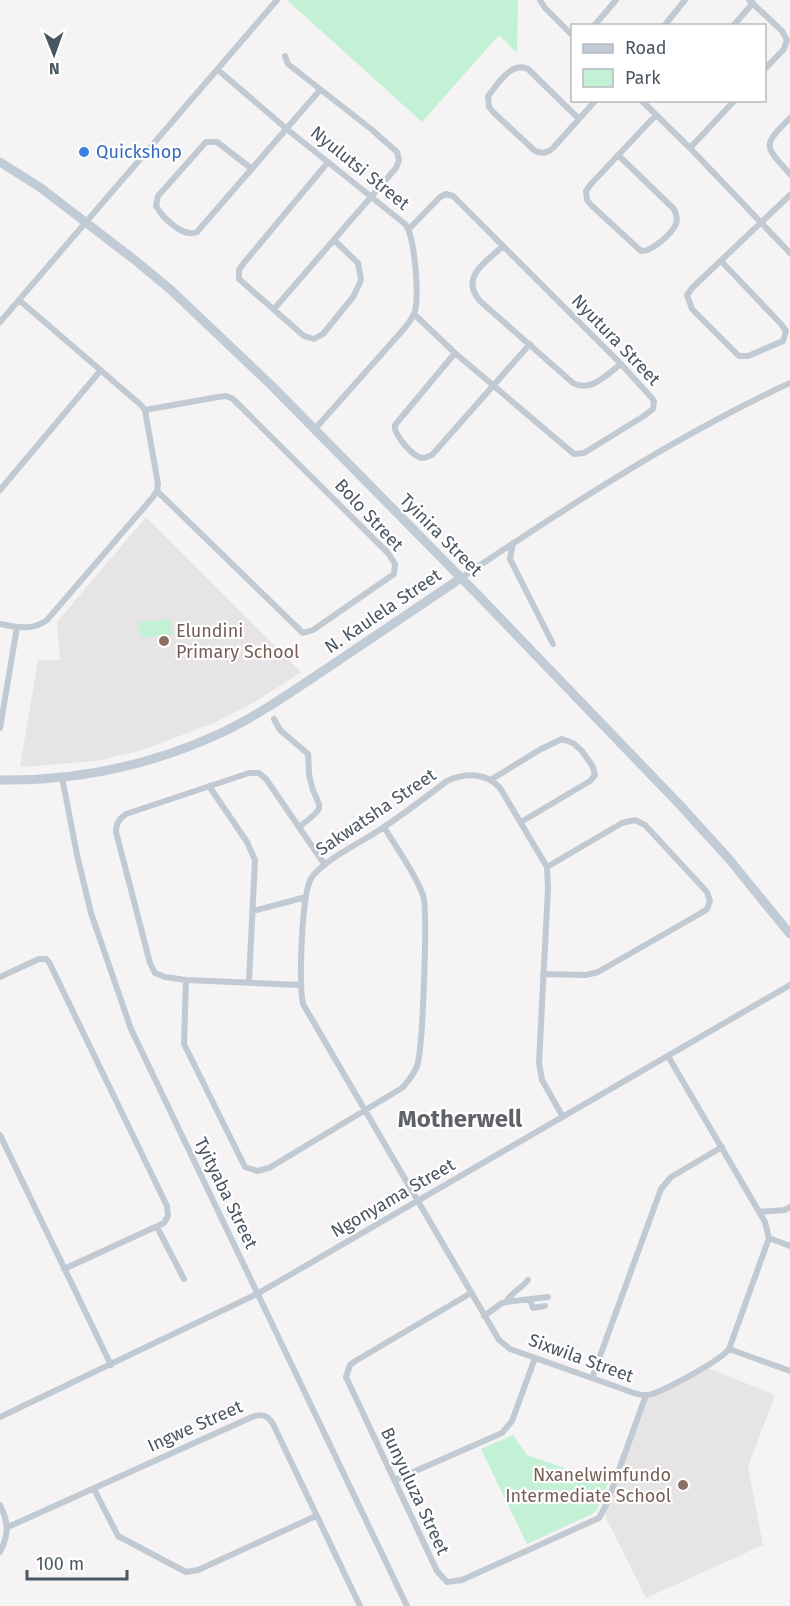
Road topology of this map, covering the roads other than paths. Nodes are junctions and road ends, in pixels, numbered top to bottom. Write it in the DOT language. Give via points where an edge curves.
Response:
graph roads {
  1 [pos="277,0"];
  2 [pos="540,0"];
  3 [pos="615,0"];
  4 [pos="685,0"];
  5 [pos="751,2"];
  6 [pos="596,24"];
  7 [pos="666,24"];
  8 [pos="734,24"];
  9 [pos="571,33"];
  10 [pos="285,56"];
  11 [pos="766,69"];
  12 [pos="218,70"];
  13 [pos="320,90"];
  14 [pos="594,102"];
  15 [pos="643,102"];
  16 [pos="733,102"];
  17 [pos="656,115"];
  18 [pos="790,118"];
  19 [pos="579,119"];
  20 [pos="288,130"];
  21 [pos="690,148"];
  22 [pos="0,155"];
  23 [pos="618,156"];
  24 [pos="0,162"];
  25 [pos="328,162"];
  26 [pos="252,169"];
  27 [pos="790,174"];
  28 [pos="41,188"];
  29 [pos="790,195"];
  30 [pos="371,196"];
  31 [pos="87,222"];
  32 [pos="761,222"];
  33 [pos="410,229"];
  34 [pos="334,240"];
  35 [pos="503,246"];
  36 [pos="790,254"];
  37 [pos="721,261"];
  38 [pos="19,300"];
  39 [pos="274,309"];
  40 [pos="414,315"];
  41 [pos="0,322"];
  42 [pos="530,344"];
  43 [pos="455,353"];
  44 [pos="621,363"];
  45 [pos="101,370"];
  46 [pos="790,383"];
  47 [pos="494,384"];
  48 [pos="145,410"];
  49 [pos="314,430"];
  50 [pos="0,490"];
  51 [pos="157,491"];
  52 [pos="513,543"];
  53 [pos="461,578"];
  54 [pos="0,624"];
  55 [pos="16,627"];
  56 [pos="554,644"];
  57 [pos="274,719"];
  58 [pos="0,728"];
  59 [pos="62,777"];
  60 [pos="492,779"];
  61 [pos="0,780"];
  62 [pos="209,786"];
  63 [pos="521,822"];
  64 [pos="299,827"];
  65 [pos="384,827"];
  66 [pos="325,865"];
  67 [pos="547,867"];
  68 [pos="306,897"];
  69 [pos="253,911"];
  70 [pos="790,934"];
  71 [pos="543,974"];
  72 [pos="0,977"];
  73 [pos="186,980"];
  74 [pos="249,981"];
  75 [pos="301,985"];
  76 [pos="790,985"];
  77 [pos="668,1056"];
  78 [pos="365,1109"];
  79 [pos="563,1117"];
  80 [pos="0,1135"];
  81 [pos="722,1147"];
  82 [pos="7,1150"];
  83 [pos="0,1154"];
  84 [pos="417,1201"];
  85 [pos="790,1207"];
  86 [pos="759,1212"];
  87 [pos="157,1227"];
  88 [pos="769,1238"];
  89 [pos="790,1246"];
  90 [pos="64,1269"];
  91 [pos="184,1280"];
  92 [pos="528,1280"];
  93 [pos="471,1293"];
  94 [pos="257,1294"];
  95 [pos="548,1297"];
  96 [pos="530,1300"];
  97 [pos="506,1302"];
  98 [pos="545,1306"];
  99 [pos="484,1316"];
  100 [pos="729,1349"];
  101 [pos="535,1358"];
  102 [pos="111,1365"];
  103 [pos="790,1371"];
  104 [pos="592,1378"];
  105 [pos="646,1395"];
  106 [pos="0,1418"];
  107 [pos="395,1480"];
  108 [pos="94,1489"];
  109 [pos="0,1505"];
  110 [pos="316,1516"];
  111 [pos="8,1527"];
  112 [pos="0,1552"];
  113 [pos="360,1606"];
  114 [pos="407,1606"];
  1 -- 12 [label="street"];
  2 -- 9 [label="street"];
  3 -- 6 [label="street"];
  4 -- 7 [label="street"];
  5 -- 8 [label="street"];
  5 -- 11 [label="street" via="787,40"];
  10 -- 13 [label="street" via="288,64"];
  12 -- 20 [label="street, Nyulutsi Street"];
  12 -- 31 [label="street"];
  13 -- 20 [label="street"];
  13 -- 30 [label="street" via="396,152 396,168"];
  14 -- 19 [label="street"];
  15 -- 17 [label="street"];
  16 -- 21 [label="street"];
  17 -- 21 [label="street"];
  17 -- 23 [label="street"];
  18 -- 27 [label="street" via="769,145 771,153"];
  19 -- 19 [label="street" via="523,67 514,68 488,96 493,112 535,152 545,153 554,148"];
  20 -- 25 [label="street, Nyulutsi Street"];
  20 -- 26 [label="street"];
  21 -- 32 [label="street"];
  22 -- 28 [label="street, Tyinira Street" via="36,180"];
  23 -- 23 [label="street" via="591,183 586,191 587,200 640,251 648,251 673,228 677,216"];
  24 -- 28 [label="street, Tyinira Street"];
  25 -- 30 [label="street, Nyulutsi Street"];
  25 -- 39 [label="street" via="239,270 242,283"];
  26 -- 26 [label="street" via="194,234 180,230 156,206 158,196 206,142 217,142"];
  28 -- 31 [label="street, Tyinira Street"];
  29 -- 32 [label="street"];
  30 -- 33 [label="street, Nyulutsi Street"];
  30 -- 34 [label="street"];
  31 -- 38 [label="street"];
  31 -- 49 [label="street, Tyinira Street" via="171,290"];
  32 -- 36 [label="street"];
  32 -- 37 [label="street"];
  33 -- 35 [label="street, Nyutura Street" via="446,194 453,196"];
  33 -- 40 [label="street, Nyulutsi Street" via="417,301"];
  34 -- 39 [label="street"];
  34 -- 39 [label="street" via="358,263 361,279 353,297 323,333 310,339"];
  35 -- 42 [label="street" via="474,276 471,289"];
  35 -- 44 [label="street, Nyutura Street"];
  37 -- 37 [label="street" via="688,292 692,309 739,356 783,341 786,331 782,324"];
  38 -- 41 [label="street"];
  38 -- 45 [label="street"];
  40 -- 43 [label="street, Nyutura Street"];
  40 -- 49 [label="street"];
  42 -- 44 [label="street" via="579,386 591,385"];
  42 -- 47 [label="street"];
  43 -- 47 [label="street, Nyutura Street"];
  43 -- 47 [label="street" via="395,425 396,434 418,456 432,454"];
  44 -- 47 [label="street, Nyutura Street" via="654,401 653,409 578,455 566,449"];
  45 -- 48 [label="street"];
  45 -- 50 [label="street"];
  46 -- 52 [label="street, N. Kaulela Street" via="623,473"];
  48 -- 51 [label="street"];
  48 -- 51 [label="street, Bolo Street" via="218,397 233,399 388,553 395,564 394,574 303,633"];
  49 -- 53 [label="street, Tyinira Street"];
  51 -- 55 [label="street" via="47,620 34,627"];
  52 -- 53 [label="street, N. Kaulela Street"];
  52 -- 56 [label="street" via="510,559"];
  53 -- 59 [label="street, N. Kaulela Street" via="263,711 228,729 154,759"];
  53 -- 70 [label="street, Tyinira Street" via="680,805"];
  54 -- 55 [label="street"];
  55 -- 58 [label="street"];
  57 -- 64 [label="street" via="280,730 308,754 309,778 320,802 317,813"];
  59 -- 61 [label="street, N. Kaulela Street"];
  59 -- 94 [label="street, Tyityaba Street" via="88,903 120,1000"];
  60 -- 63 [label="street"];
  60 -- 63 [label="street" via="562,740 573,743 593,767 595,775 590,781"];
  60 -- 65 [label="street, Sakwatsha Street" via="470,776 447,781"];
  62 -- 64 [label="street" via="259,773"];
  62 -- 69 [label="street" via="252,850"];
  62 -- 73 [label="street" via="126,814 116,827 152,969 158,975"];
  63 -- 67 [label="street"];
  64 -- 66 [label="street"];
  65 -- 66 [label="street, Sakwatsha Street"];
  65 -- 78 [label="street" via="425,903 421,1028 418,1064 413,1075 402,1088"];
  66 -- 68 [label="street, Sakwatsha Street" via="310,879"];
  67 -- 71 [label="street"];
  67 -- 71 [label="street" via="622,823 635,820 653,833 707,891 710,901 702,913 598,972"];
  68 -- 69 [label="street"];
  68 -- 75 [label="street, Sakwatsha Street"];
  69 -- 74 [label="street"];
  71 -- 79 [label="street" via="540,1071"];
  72 -- 87 [label="street" via="39,959 49,962 167,1206 167,1220"];
  73 -- 74 [label="street"];
  73 -- 78 [label="street" via="184,1044 245,1167 257,1171 269,1167"];
  74 -- 75 [label="street"];
  75 -- 78 [label="street, Sakwatsha Street" via="309,1016"];
  76 -- 77 [label="street, Ngonyama Street"];
  77 -- 79 [label="street, Ngonyama Street"];
  77 -- 81 [label="street"];
  78 -- 84 [label="street, Sakwatsha Street"];
  79 -- 84 [label="street, Ngonyama Street"];
  80 -- 82 [label="street"];
  81 -- 86 [label="street"];
  81 -- 104 [label="street" via="671,1177 661,1189"];
  82 -- 83 [label="street"];
  82 -- 90 [label="street"];
  84 -- 93 [label="street, Sixwila Street"];
  84 -- 94 [label="street, Ngonyama Street"];
  85 -- 86 [label="street"];
  86 -- 88 [label="street"];
  87 -- 90 [label="street"];
  87 -- 91 [label="street"];
  88 -- 89 [label="street"];
  88 -- 100 [label="street"];
  90 -- 102 [label="street"];
  92 -- 97 [label="street"];
  93 -- 99 [label="street, Sixwila Street"];
  93 -- 107 [label="street, Bunyuluza Street" via="346,1370 348,1384"];
  94 -- 102 [label="street, Ngonyama Street"];
  94 -- 114 [label="street, Tyityaba Street"];
  95 -- 96 [label="street"];
  96 -- 97 [label="street"];
  96 -- 98 [label="street" via="533,1308"];
  97 -- 99 [label="street"];
  99 -- 101 [label="street, Sixwila Street" via="504,1345"];
  100 -- 103 [label="street"];
  100 -- 105 [label="street, Sixwila Street" via="705,1367"];
  101 -- 104 [label="street, Sixwila Street"];
  101 -- 107 [label="street" via="512,1421 502,1433"];
  102 -- 106 [label="street, Ngonyama Street"];
  104 -- 105 [label="street, Sixwila Street"];
  105 -- 107 [label="street, Bunyuluza Street" via="608,1503 599,1518 462,1580 447,1582 437,1571"];
  108 -- 110 [label="street" via="118,1536 186,1572"];
  108 -- 110 [label="street, Ingwe Street" via="262,1414 273,1424"];
  108 -- 111 [label="street, Ingwe Street"];
  109 -- 111 [label="street"];
  110 -- 113 [label="street, Ingwe Street"];
  111 -- 112 [label="street"];
}
